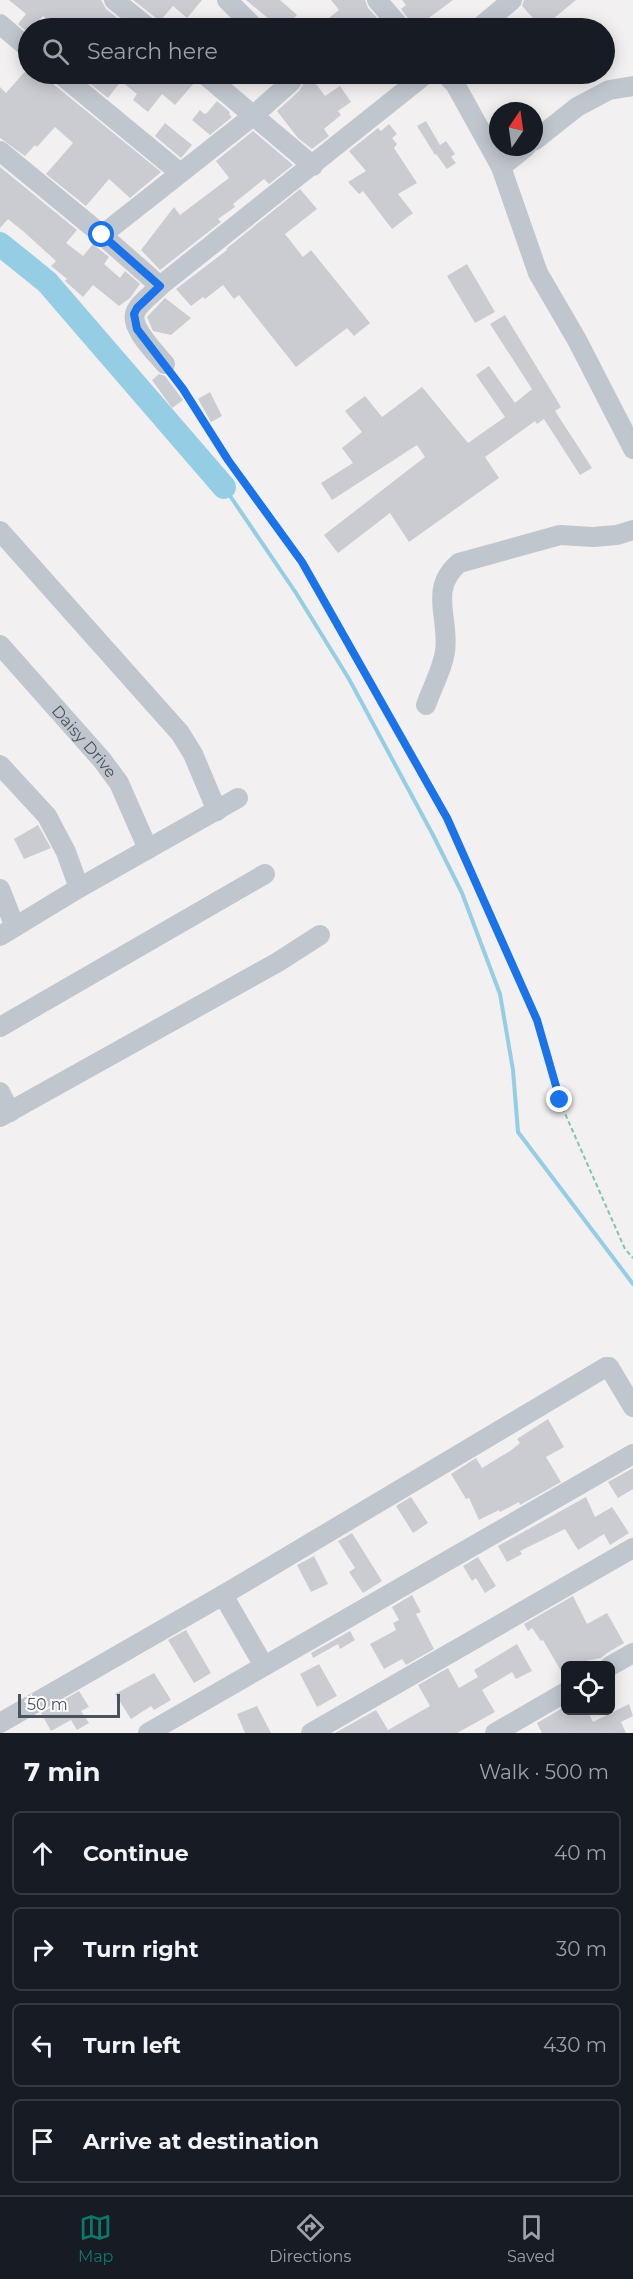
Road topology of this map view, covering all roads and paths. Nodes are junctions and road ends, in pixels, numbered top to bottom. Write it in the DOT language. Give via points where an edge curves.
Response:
graph roads {
  1 [pos="114,0"];
  2 [pos="227,0"];
  3 [pos="512,0"];
  4 [pos="382,2"];
  5 [pos="136,18"];
  6 [pos="245,18"];
  7 [pos="394,18"];
  8 [pos="490,18"];
  9 [pos="0,24"];
  10 [pos="18,39"];
  11 [pos="72,84"];
  12 [pos="216,84"];
  13 [pos="289,84"];
  14 [pos="414,84"];
  15 [pos="455,84"];
  16 [pos="633,86"];
  17 [pos="254,115"];
  18 [pos="543,134"];
  19 [pos="0,151"];
  20 [pos="515,156"];
  21 [pos="313,166"];
  22 [pos="501,167"];
  23 [pos="179,172"];
  24 [pos="102,235"];
  25 [pos="160,286"];
  26 [pos="165,364"];
  27 [pos="633,449"];
  28 [pos="633,530"];
  29 [pos="0,531"];
  30 [pos="0,645"];
  31 [pos="426,705"];
  32 [pos="0,765"];
  33 [pos="238,798"];
  34 [pos="217,811"];
  35 [pos="148,849"];
  36 [pos="265,874"];
  37 [pos="79,888"];
  38 [pos="0,889"];
  39 [pos="7,932"];
  40 [pos="320,935"];
  41 [pos="0,1026"];
  42 [pos="0,1092"];
  43 [pos="5,1114"];
  44 [pos="633,1258"];
  45 [pos="633,1407"];
  46 [pos="633,1454"];
  47 [pos="633,1548"];
  48 [pos="223,1594"];
  49 [pos="633,1653"];
  50 [pos="615,1663"];
  51 [pos="264,1666"];
  52 [pos="561,1695"];
  53 [pos="0,1723"];
  54 [pos="314,1732"];
  55 [pos="148,1733"];
  56 [pos="495,1733"];
  1 -- 5 [label="street"];
  2 -- 6 [label="street"];
  3 -- 8 [label="street"];
  4 -- 7 [label="street"];
  9 -- 10 [label="street"];
  11 -- 23 [label="street"];
  12 -- 17 [label="street"];
  13 -- 17 [label="street"];
  14 -- 21 [label="street"];
  15 -- 22 [label="street"];
  16 -- 18 [label="street" via="609,90 577,106"];
  17 -- 21 [label="street"];
  17 -- 23 [label="street"];
  19 -- 24 [label="street"];
  20 -- 22 [label="street"];
  21 -- 25 [label="street"];
  22 -- 27 [label="street" via="538,273"];
  23 -- 24 [label="street"];
  24 -- 25 [label="street"];
  25 -- 26 [label="street" via="137,308 134,322"];
  26 -- 44 [label="path" via="302,562 447,818 537,1020 560,1100 583,1155 625,1249"];
  28 -- 31 [label="street" via="593,537 561,535 459,563 450,570 441,589 445,652"];
  29 -- 34 [label="street" via="180,733"];
  30 -- 35 [label="street, Daisy Drive" via="102,760 118,783"];
  32 -- 37 [label="street" via="46,816 66,852"];
  33 -- 34 [label="street"];
  34 -- 35 [label="street"];
  35 -- 37 [label="street"];
  36 -- 41 [label="street"];
  37 -- 39 [label="street"];
  38 -- 39 [label="street"];
  40 -- 43 [label="street"];
  42 -- 43 [label="street"];
  45 -- 48 [label="street" via="606,1367"];
  46 -- 51 [label="street"];
  47 -- 54 [label="street"];
  48 -- 51 [label="street"];
  48 -- 53 [label="street"];
  49 -- 50 [label="street"];
  51 -- 55 [label="street"];
  52 -- 56 [label="street"];
}
